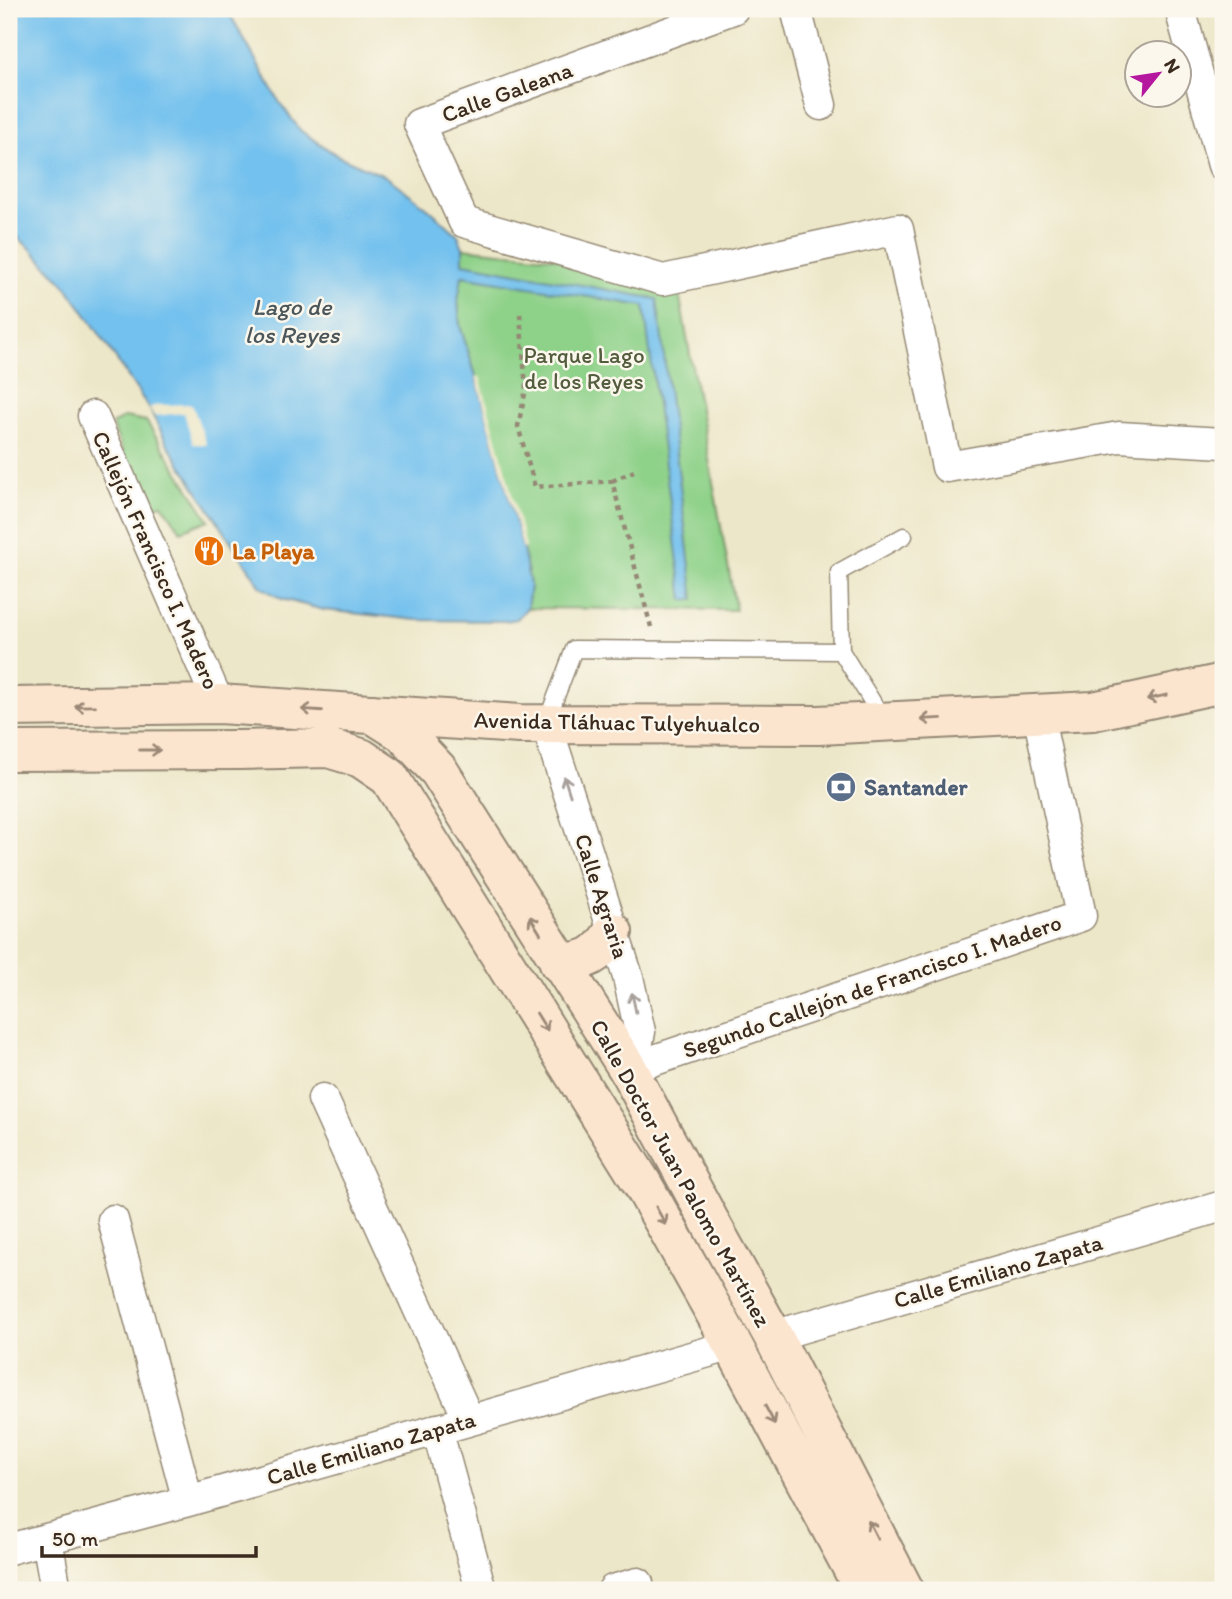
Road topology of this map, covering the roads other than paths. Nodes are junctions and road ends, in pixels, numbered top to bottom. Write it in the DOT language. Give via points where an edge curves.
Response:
graph roads {
  1 [pos="733,9"];
  2 [pos="796,9"];
  3 [pos="1180,9"];
  4 [pos="821,105"];
  5 [pos="1223,165"];
  6 [pos="93,416"];
  7 [pos="1223,443"];
  8 [pos="904,536"];
  9 [pos="841,651"];
  10 [pos="1223,683"];
  11 [pos="219,704"];
  12 [pos="9,707"];
  13 [pos="373,714"];
  14 [pos="1038,714"];
  15 [pos="884,721"];
  16 [pos="492,722"];
  17 [pos="546,723"];
  18 [pos="9,751"];
  19 [pos="439,771"];
  20 [pos="442,861"];
  21 [pos="613,932"];
  22 [pos="559,962"];
  23 [pos="628,1069"];
  24 [pos="323,1099"];
  25 [pos="1223,1206"];
  26 [pos="113,1220"];
  27 [pos="773,1336"];
  28 [pos="733,1345"];
  29 [pos="469,1420"];
  30 [pos="437,1429"];
  31 [pos="188,1501"];
  32 [pos="47,1539"];
  33 [pos="9,1549"];
  34 [pos="56,1590"];
  35 [pos="481,1590"];
  36 [pos="864,1590"];
  37 [pos="904,1590"];
  1 -- 7 [label="street, Calle Galeana" via="419,124 464,222 663,280 898,229 947,467 1119,437"];
  2 -- 4 [label="street"];
  3 -- 5 [label="street"];
  6 -- 11 [label="street, Callejón Francisco I. Madero"];
  8 -- 9 [label="lane" via="839,572"];
  9 -- 15 [label="lane"];
  9 -- 17 [label="lane" via="574,649"];
  10 -- 14 [label="street, Avenida Tláhuac Tulyehualco, one-way" via="1093,711"];
  11 -- 12 [label="street, Avenida Tláhuac Tulyehualco, one-way"];
  13 -- 11 [label="street, Avenida Tláhuac Tulyehualco, one-way"];
  13 -- 16 [label="street, Avenida Tláhuac Tulyehualco"];
  13 -- 19 [label="street, Calle Doctor Juan Palomo Martínez" via="403,733"];
  14 -- 15 [label="street, Avenida Tláhuac Tulyehualco, one-way"];
  14 -- 23 [label="street, Segundo Callejón de Francisco I. Madero" via="1081,916"];
  15 -- 17 [label="street, Avenida Tláhuac Tulyehualco" via="819,725"];
  16 -- 17 [label="street, Avenida Tláhuac Tulyehualco"];
  16 -- 19 [label="street" via="465,732 449,749"];
  21 -- 17 [label="street, Calle Agraria, one-way"];
  18 -- 20 [label="street, Calle Doctor Juan Palomo Martínez, one-way" via="328,748 361,758 389,777"];
  19 -- 20 [label="street" via="433,792 434,826"];
  22 -- 19 [label="street, Calle Doctor Juan Palomo Martínez, one-way"];
  20 -- 28 [label="street, Calle Doctor Juan Palomo Martínez, one-way" via="643,1185"];
  21 -- 22 [label="street" via="597,953"];
  23 -- 21 [label="street, Calle Agraria, one-way" via="640,1032"];
  22 -- 23 [label="street, Calle Doctor Juan Palomo Martínez"];
  23 -- 27 [label="street, Calle Doctor Juan Palomo Martínez"];
  24 -- 29 [label="street"];
  25 -- 27 [label="street, Calle Emiliano Zapata"];
  26 -- 31 [label="street"];
  37 -- 27 [label="street, Calle Doctor Juan Palomo Martínez, one-way"];
  28 -- 29 [label="street, Calle Emiliano Zapata"];
  28 -- 36 [label="street, Calle Doctor Juan Palomo Martínez, one-way"];
  29 -- 30 [label="street, Calle Emiliano Zapata"];
  30 -- 31 [label="street, Calle Emiliano Zapata"];
  30 -- 35 [label="street"];
  31 -- 32 [label="street, Calle Emiliano Zapata"];
  32 -- 33 [label="street, Calle Emiliano Zapata"];
  32 -- 34 [label="street"];
}
